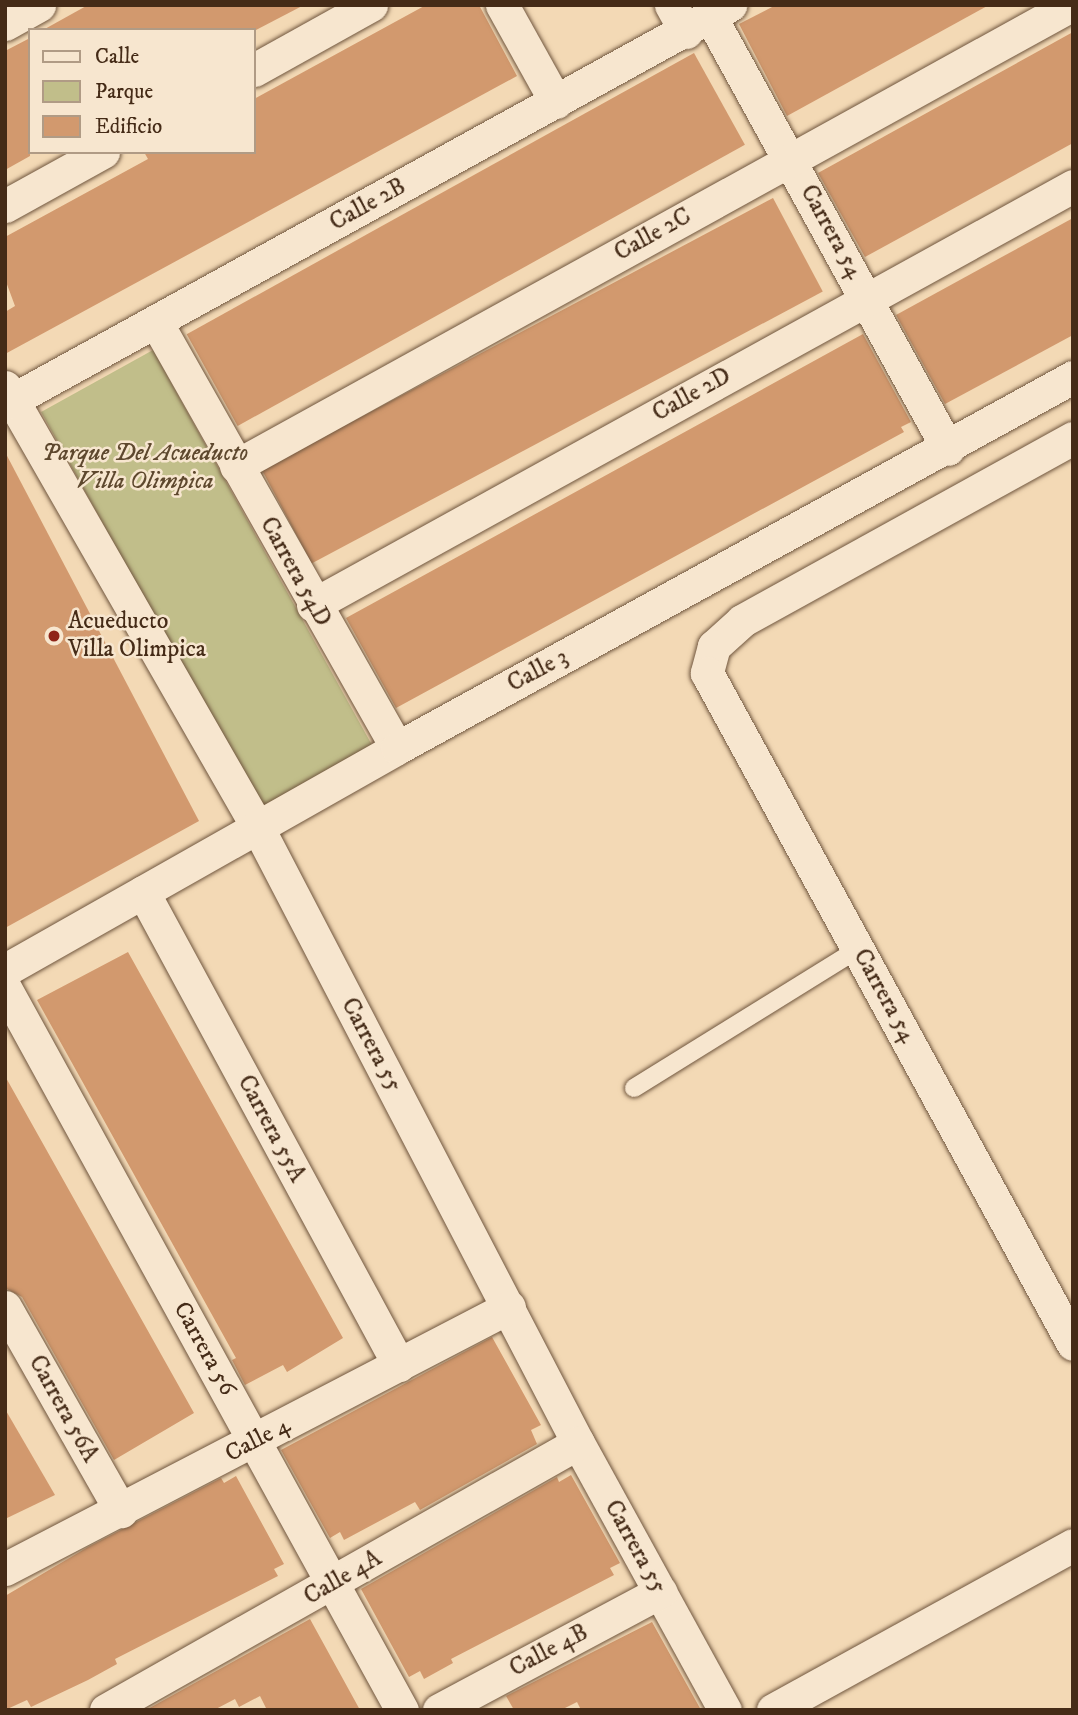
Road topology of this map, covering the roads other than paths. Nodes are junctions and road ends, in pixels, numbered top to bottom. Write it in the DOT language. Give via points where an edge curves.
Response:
graph roads {
  1 [pos="39,5"];
  2 [pos="371,5"];
  3 [pos="502,5"];
  4 [pos="1071,5"];
  5 [pos="699,15"];
  6 [pos="5,24"];
  7 [pos="256,68"];
  8 [pos="556,102"];
  9 [pos="99,154"];
  10 [pos="790,158"];
  11 [pos="1073,186"];
  12 [pos="5,206"];
  13 [pos="868,298"];
  14 [pos="156,322"];
  15 [pos="1073,377"];
  16 [pos="8,397"];
  17 [pos="1073,438"];
  18 [pos="948,449"];
  19 [pos="236,466"];
  20 [pos="313,605"];
  21 [pos="397,748"];
  22 [pos="258,828"];
  23 [pos="143,892"];
  24 [pos="858,948"];
  25 [pos="5,970"];
  26 [pos="5,988"];
  27 [pos="634,1088"];
  28 [pos="5,1307"];
  29 [pos="509,1307"];
  30 [pos="1073,1344"];
  31 [pos="399,1365"];
  32 [pos="255,1442"];
  33 [pos="578,1443"];
  34 [pos="121,1511"];
  35 [pos="1073,1545"];
  36 [pos="5,1569"];
  37 [pos="332,1584"];
  38 [pos="660,1591"];
  39 [pos="106,1710"];
  40 [pos="402,1710"];
  41 [pos="439,1710"];
  42 [pos="725,1710"];
  43 [pos="773,1710"];
  1 -- 6 [label="street"];
  2 -- 7 [label="street"];
  3 -- 8 [label="street"];
  4 -- 10 [label="street, Calle 2C"];
  5 -- 8 [label="street, Calle 2B"];
  5 -- 10 [label="street, Carrera 54"];
  8 -- 14 [label="street, Calle 2B"];
  9 -- 12 [label="street"];
  10 -- 13 [label="street, Carrera 54"];
  10 -- 19 [label="street, Calle 2C"];
  11 -- 13 [label="street, Calle 2D"];
  13 -- 18 [label="street, Carrera 54"];
  13 -- 20 [label="street, Calle 2D"];
  14 -- 16 [label="street, Calle 2B"];
  14 -- 19 [label="street, Carrera 54D"];
  15 -- 18 [label="street, Calle 3"];
  16 -- 22 [label="street, Carrera 55"];
  17 -- 24 [label="street, Carrera 54" via="741,621 714,646 708,673"];
  18 -- 21 [label="street, Calle 3"];
  19 -- 20 [label="street, Carrera 54D"];
  20 -- 21 [label="street, Carrera 54D"];
  21 -- 22 [label="street, Calle 3"];
  22 -- 23 [label="street, Calle 3"];
  22 -- 29 [label="street, Carrera 55"];
  23 -- 25 [label="street, Calle 3"];
  23 -- 31 [label="street, Carrera 55A"];
  24 -- 27 [label="lane"];
  24 -- 30 [label="street, Carrera 54"];
  26 -- 32 [label="street, Carrera 56"];
  28 -- 34 [label="street, Carrera 56A"];
  29 -- 31 [label="street, Calle 4"];
  29 -- 33 [label="street, Carrera 55"];
  31 -- 32 [label="street, Calle 4"];
  32 -- 34 [label="street, Calle 4"];
  32 -- 37 [label="street, Carrera 56"];
  33 -- 37 [label="street, Calle 4A"];
  33 -- 38 [label="street, Carrera 55"];
  34 -- 36 [label="street, Calle 4"];
  35 -- 43 [label="street"];
  37 -- 39 [label="street, Calle 4A"];
  37 -- 40 [label="street, Carrera 56"];
  38 -- 41 [label="street, Calle 4B"];
  38 -- 42 [label="street, Carrera 55"];
}
